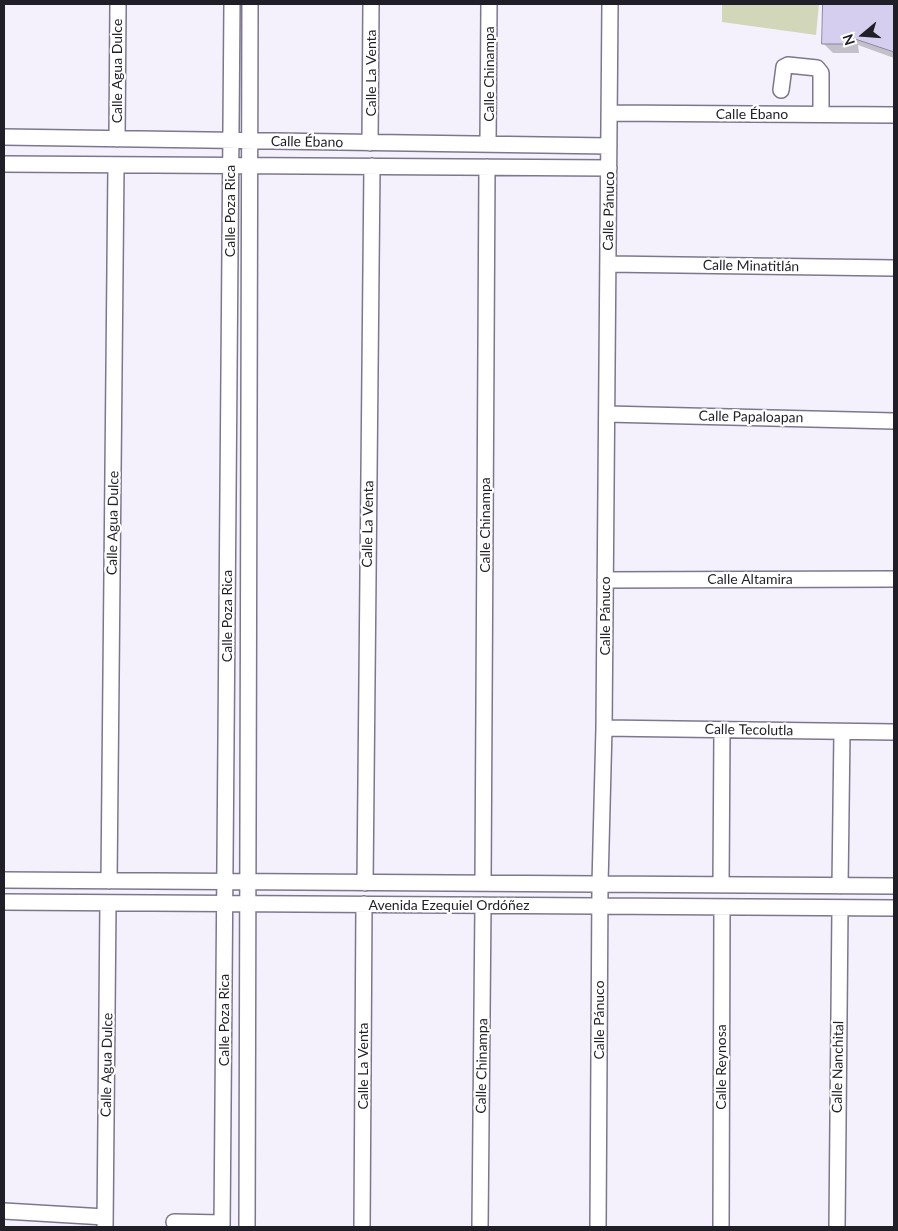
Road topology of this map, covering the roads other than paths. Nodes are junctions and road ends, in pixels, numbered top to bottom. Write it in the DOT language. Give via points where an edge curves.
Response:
graph roads {
  1 [pos="118,4"];
  2 [pos="232,4"];
  3 [pos="250,4"];
  4 [pos="371,4"];
  5 [pos="489,4"];
  6 [pos="610,4"];
  7 [pos="781,90"];
  8 [pos="610,113"];
  9 [pos="821,114"];
  10 [pos="894,115"];
  11 [pos="4,137"];
  12 [pos="117,139"];
  13 [pos="231,140"];
  14 [pos="250,141"];
  15 [pos="370,143"];
  16 [pos="488,144"];
  17 [pos="609,146"];
  18 [pos="4,164"];
  19 [pos="116,165"];
  20 [pos="230,166"];
  21 [pos="250,166"];
  22 [pos="372,166"];
  23 [pos="486,167"];
  24 [pos="609,168"];
  25 [pos="608,264"];
  26 [pos="894,268"];
  27 [pos="607,414"];
  28 [pos="894,421"];
  29 [pos="228,511"];
  30 [pos="249,512"];
  31 [pos="228,553"];
  32 [pos="249,556"];
  33 [pos="894,579"];
  34 [pos="605,580"];
  35 [pos="604,728"];
  36 [pos="722,730"];
  37 [pos="842,732"];
  38 [pos="894,732"];
  39 [pos="4,880"];
  40 [pos="109,881"];
  41 [pos="225,882"];
  42 [pos="248,882"];
  43 [pos="365,883"];
  44 [pos="483,883"];
  45 [pos="600,884"];
  46 [pos="721,885"];
  47 [pos="840,886"];
  48 [pos="894,886"];
  49 [pos="4,902"];
  50 [pos="108,903"];
  51 [pos="225,904"];
  52 [pos="248,904"];
  53 [pos="364,904"];
  54 [pos="483,905"];
  55 [pos="600,906"];
  56 [pos="722,906"];
  57 [pos="840,908"];
  58 [pos="894,908"];
  59 [pos="4,1211"];
  60 [pos="105,1222"];
  61 [pos="174,1222"];
  62 [pos="225,1226"];
  63 [pos="242,1227"];
  64 [pos="247,1227"];
  65 [pos="362,1227"];
  66 [pos="480,1227"];
  67 [pos="598,1227"];
  68 [pos="721,1227"];
  69 [pos="836,1227"];
  1 -- 12 [label="street, Calle Agua Dulce"];
  2 -- 13 [label="street, Calle Poza Rica"];
  3 -- 14 [label="street, Calle Poza Rica"];
  4 -- 15 [label="street, Calle La Venta"];
  5 -- 16 [label="street, Calle Chinampa"];
  6 -- 8 [label="street, Calle Pánuco"];
  7 -- 9 [label="street" via="785,66 817,68 820,73"];
  8 -- 9 [label="street, Calle Ébano"];
  8 -- 17 [label="street, Calle Pánuco"];
  9 -- 10 [label="street, Calle Ébano"];
  11 -- 12 [label="street, Calle Ébano"];
  12 -- 13 [label="street, Calle Ébano"];
  13 -- 14 [label="street, Calle Ébano"];
  13 -- 20 [label="street, Calle Poza Rica"];
  14 -- 15 [label="street, Calle Ébano"];
  14 -- 21 [label="street, Calle Poza Rica"];
  15 -- 16 [label="street, Calle Ébano"];
  16 -- 17 [label="street, Calle Ébano"];
  17 -- 24 [label="street, Calle Pánuco"];
  18 -- 19 [label="street, Calle Ébano"];
  19 -- 20 [label="street, Calle Ébano"];
  19 -- 40 [label="street, Calle Agua Dulce"];
  20 -- 21 [label="street, Calle Ébano"];
  20 -- 29 [label="street, Calle Poza Rica"];
  21 -- 22 [label="street, Calle Ébano"];
  21 -- 30 [label="street, Calle Poza Rica"];
  22 -- 23 [label="street, Calle Ébano"];
  22 -- 43 [label="street, Calle La Venta"];
  23 -- 24 [label="street, Calle Ébano"];
  23 -- 44 [label="street, Calle Chinampa"];
  24 -- 25 [label="street, Calle Pánuco"];
  25 -- 26 [label="street, Calle Minatitlán"];
  25 -- 27 [label="street, Calle Pánuco"];
  27 -- 28 [label="street, Calle Papaloapan"];
  27 -- 34 [label="street, Calle Pánuco"];
  29 -- 30 [label="street" via="239,509"];
  29 -- 31 [label="street, Calle Poza Rica"];
  30 -- 32 [label="street, Calle Poza Rica"];
  31 -- 32 [label="street" via="238,558"];
  31 -- 41 [label="street, Calle Poza Rica"];
  32 -- 42 [label="street, Calle Poza Rica"];
  33 -- 34 [label="street, Calle Altamira"];
  34 -- 35 [label="street, Calle Pánuco"];
  35 -- 36 [label="street, Calle Tecolutla"];
  35 -- 45 [label="street, Calle Pánuco"];
  36 -- 37 [label="street, Calle Tecolutla"];
  36 -- 46 [label="street"];
  37 -- 38 [label="street, Calle Tecolutla"];
  37 -- 47 [label="street"];
  39 -- 40 [label="street, Avenida Ezequiel Ordóñez"];
  40 -- 41 [label="street, Avenida Ezequiel Ordóñez"];
  41 -- 42 [label="street, Avenida Ezequiel Ordóñez"];
  41 -- 51 [label="street, Calle Poza Rica"];
  42 -- 43 [label="street, Avenida Ezequiel Ordóñez"];
  42 -- 52 [label="street, Calle Poza Rica"];
  43 -- 44 [label="street, Avenida Ezequiel Ordóñez"];
  44 -- 45 [label="street, Avenida Ezequiel Ordóñez"];
  45 -- 46 [label="street, Avenida Ezequiel Ordóñez"];
  45 -- 55 [label="street, Calle Pánuco"];
  46 -- 47 [label="street, Avenida Ezequiel Ordóñez"];
  47 -- 48 [label="street, Avenida Ezequiel Ordóñez"];
  49 -- 50 [label="street, Avenida Ezequiel Ordóñez"];
  50 -- 51 [label="street, Avenida Ezequiel Ordóñez"];
  50 -- 60 [label="street, Calle Agua Dulce"];
  51 -- 52 [label="street, Avenida Ezequiel Ordóñez"];
  51 -- 62 [label="street, Calle Poza Rica"];
  52 -- 53 [label="street, Avenida Ezequiel Ordóñez"];
  52 -- 64 [label="street, Calle Poza Rica"];
  53 -- 54 [label="street, Avenida Ezequiel Ordóñez"];
  53 -- 65 [label="street, Calle La Venta"];
  54 -- 55 [label="street, Avenida Ezequiel Ordóñez"];
  54 -- 66 [label="street, Calle Chinampa"];
  55 -- 56 [label="street, Avenida Ezequiel Ordóñez"];
  55 -- 67 [label="street, Calle Pánuco"];
  56 -- 57 [label="street, Avenida Ezequiel Ordóñez"];
  56 -- 68 [label="street, Calle Reynosa"];
  57 -- 58 [label="street, Avenida Ezequiel Ordóñez"];
  57 -- 69 [label="street, Calle Nanchital"];
  59 -- 60 [label="street"];
  61 -- 62 [label="street"];
  62 -- 63 [label="street"];
}
